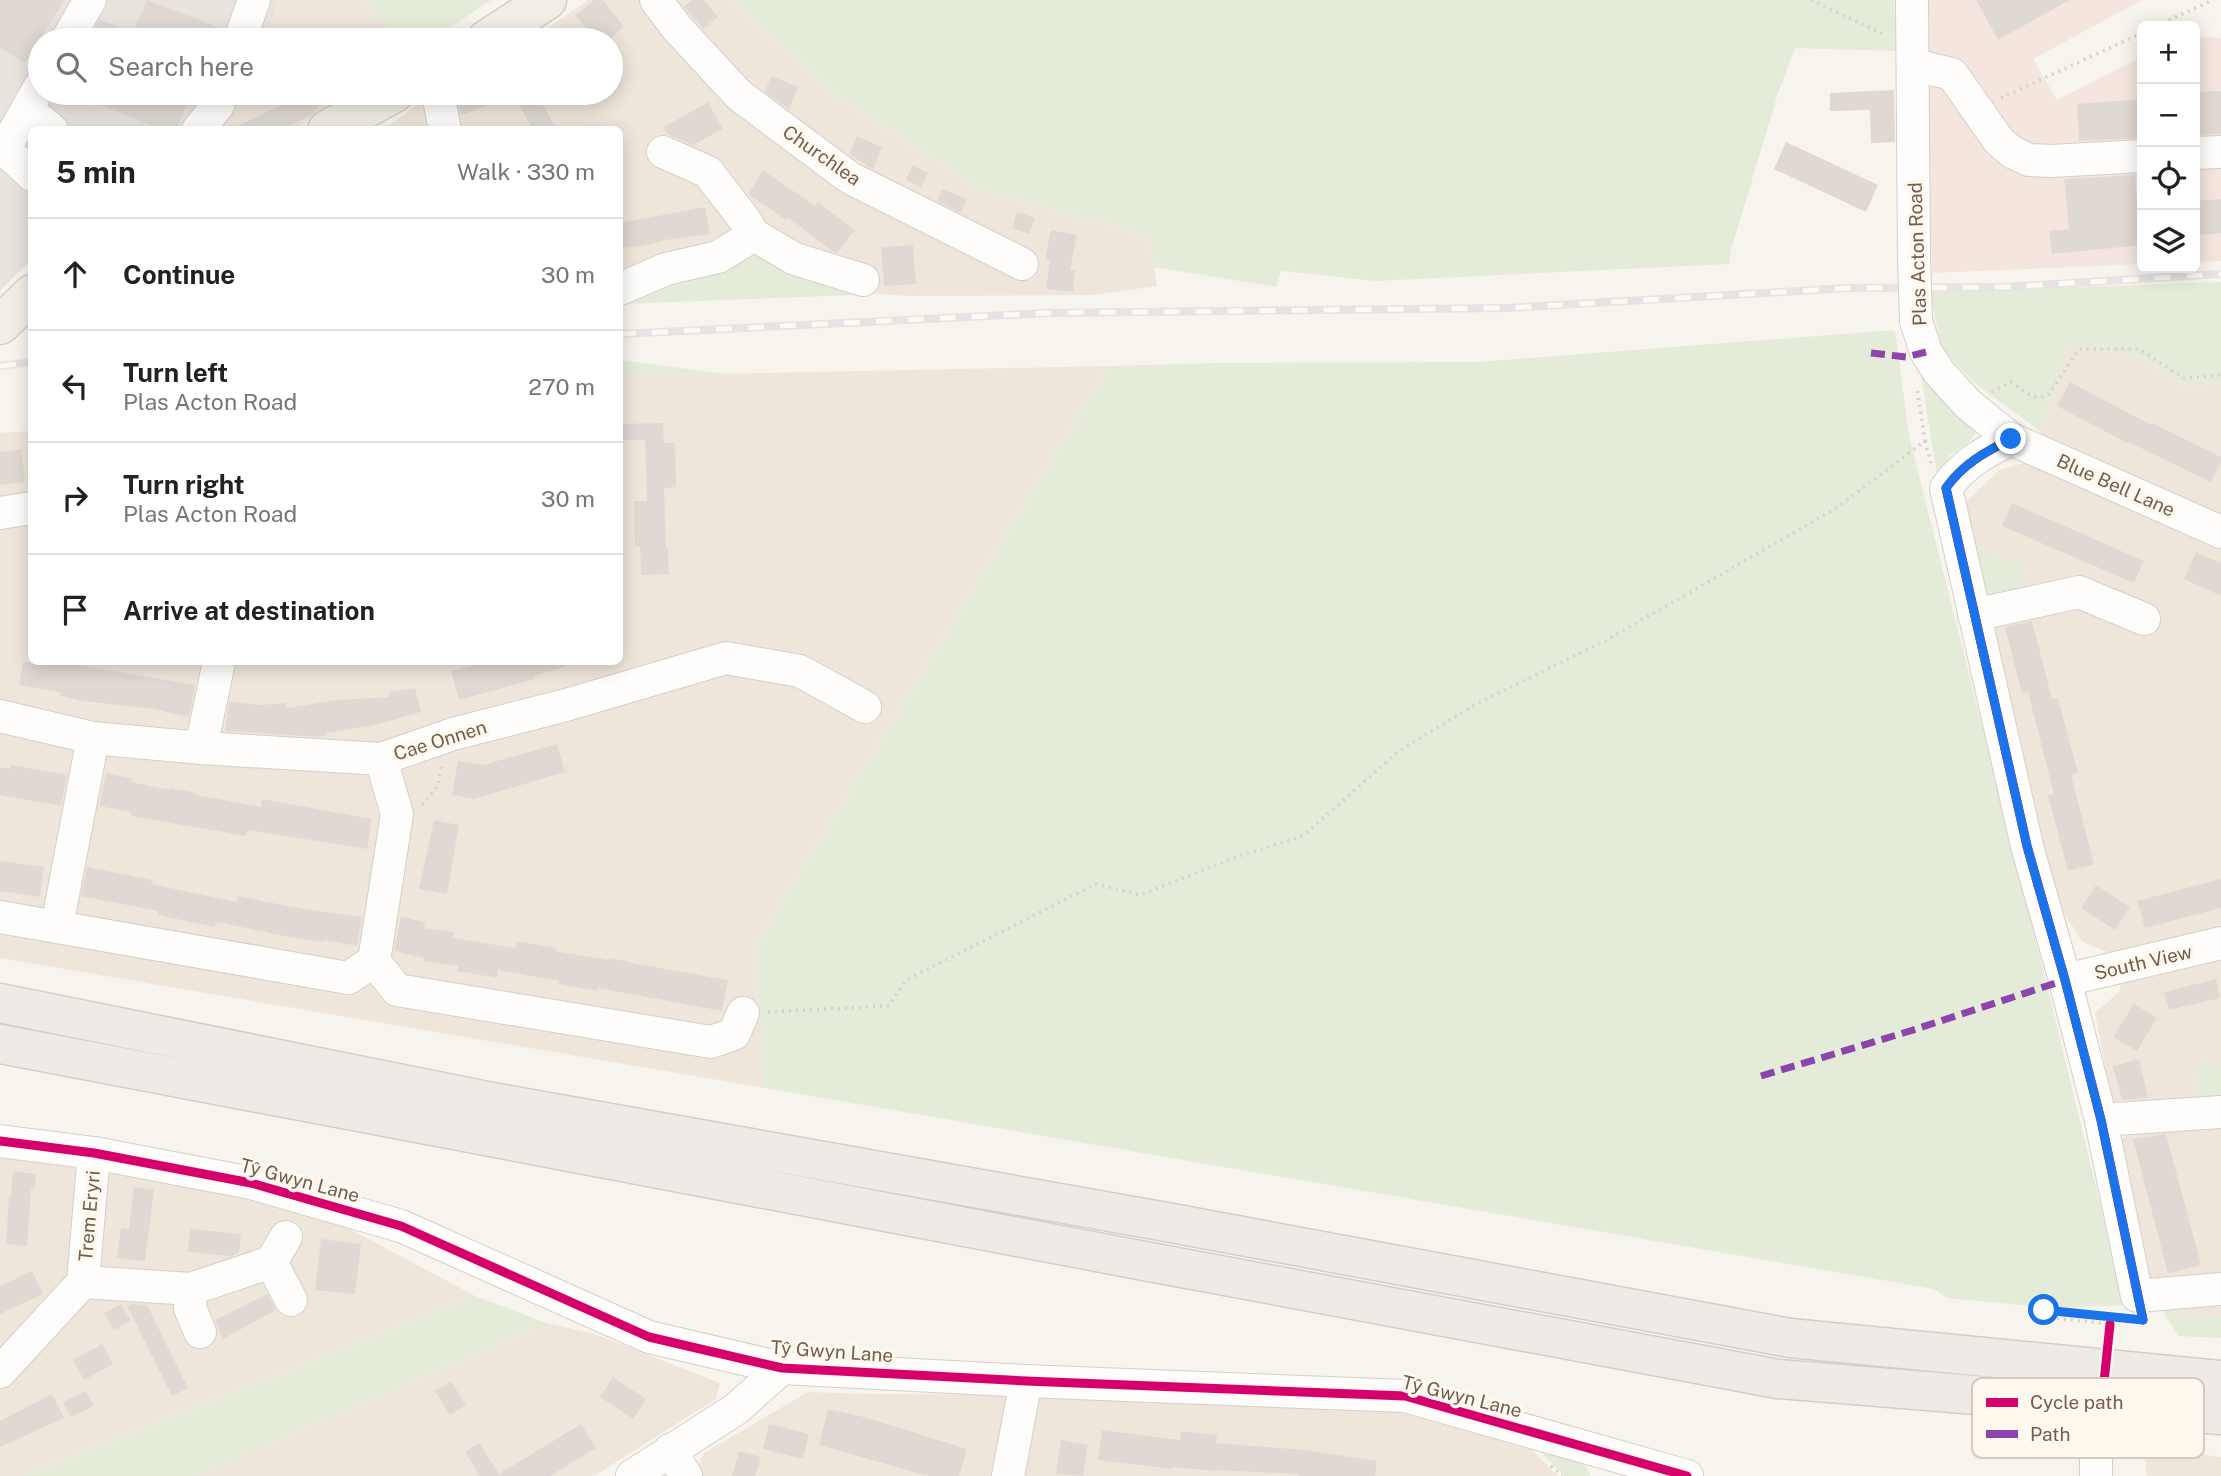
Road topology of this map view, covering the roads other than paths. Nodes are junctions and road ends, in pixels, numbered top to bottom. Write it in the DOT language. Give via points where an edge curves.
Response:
graph roads {
  1 [pos="90,0"];
  2 [pos="254,0"];
  3 [pos="547,0"];
  4 [pos="656,0"];
  5 [pos="1912,0"];
  6 [pos="74,28"];
  7 [pos="244,28"];
  8 [pos="504,28"];
  9 [pos="1914,57"];
  10 [pos="29,105"];
  11 [pos="38,105"];
  12 [pos="218,105"];
  13 [pos="372,105"];
  14 [pos="440,105"];
  15 [pos="50,126"];
  16 [pos="201,126"];
  17 [pos="334,126"];
  18 [pos="444,126"];
  19 [pos="2,147"];
  20 [pos="663,152"];
  21 [pos="2221,152"];
  22 [pos="2200,153"];
  23 [pos="2137,156"];
  24 [pos="28,171"];
  25 [pos="754,235"];
  26 [pos="1023,264"];
  27 [pos="863,280"];
  28 [pos="623,288"];
  29 [pos="28,298"];
  30 [pos="0,325"];
  31 [pos="2011,439"];
  32 [pos="28,509"];
  33 [pos="0,513"];
  34 [pos="2221,532"];
  35 [pos="1974,615"];
  36 [pos="2144,619"];
  37 [pos="218,665"];
  38 [pos="865,707"];
  39 [pos="0,716"];
  40 [pos="93,738"];
  41 [pos="201,748"];
  42 [pos="381,759"];
  43 [pos="0,917"];
  44 [pos="57,926"];
  45 [pos="2221,943"];
  46 [pos="374,961"];
  47 [pos="2065,980"];
  48 [pos="0,1003"];
  49 [pos="751,1013"];
  50 [pos="0,1044"];
  51 [pos="2221,1112"];
  52 [pos="2101,1120"];
  53 [pos="0,1141"];
  54 [pos="94,1153"];
  55 [pos="83,1282"];
  56 [pos="191,1289"];
  57 [pos="2221,1289"];
  58 [pos="291,1300"];
  59 [pos="200,1332"];
  60 [pos="2104,1353"];
  61 [pos="2221,1362"];
  62 [pos="782,1368"];
  63 [pos="0,1372"];
  64 [pos="2221,1380"];
  65 [pos="1026,1381"];
  66 [pos="1972,1395"];
  67 [pos="678,1463"];
  68 [pos="1612,1466"];
  69 [pos="632,1476"];
  70 [pos="1008,1476"];
  71 [pos="1687,1476"];
  1 -- 6 [label="street"];
  2 -- 7 [label="street"];
  3 -- 8 [label="main road"];
  4 -- 26 [label="street, Churchlea" via="740,95 850,178"];
  5 -- 9 [label="street, Plas Acton Road"];
  9 -- 23 [label="street" via="1952,74 1999,141 2029,160"];
  9 -- 31 [label="street, Plas Acton Road, bridge" via="1916,321 1938,372"];
  10 -- 19 [label="street"];
  11 -- 15 [label="street"];
  12 -- 16 [label="street"];
  13 -- 17 [label="main road"];
  14 -- 18 [label="street"];
  19 -- 24 [label="street"];
  20 -- 25 [label="street" via="708,172"];
  21 -- 22 [label="street"];
  25 -- 27 [label="street" via="795,259"];
  25 -- 28 [label="street" via="718,257 666,270"];
  29 -- 30 [label="main road"];
  31 -- 34 [label="street, Blue Bell Lane"];
  31 -- 35 [label="street" via="1983,453 1946,488"];
  32 -- 33 [label="street"];
  35 -- 36 [label="street" via="2079,592"];
  35 -- 47 [label="street" via="2027,846"];
  37 -- 41 [label="street"];
  38 -- 42 [label="street, Cae Onnen" via="800,671 726,658"];
  39 -- 40 [label="street, Cae Onnen"];
  40 -- 41 [label="street, Cae Onnen"];
  40 -- 44 [label="street"];
  41 -- 42 [label="street, Cae Onnen"];
  42 -- 46 [label="street" via="397,814"];
  43 -- 44 [label="street"];
  44 -- 46 [label="street" via="348,978"];
  45 -- 47 [label="street, South View"];
  46 -- 49 [label="street" via="397,990 711,1042 734,1034"];
  47 -- 52 [label="street"];
  48 -- 60 [label="highway" via="492,1102 1790,1338"];
  50 -- 66 [label="highway" via="1778,1379"];
  51 -- 52 [label="street"];
  52 -- 57 [label="street" via="2140,1308"];
  53 -- 54 [label="street, Tŷ Gwyn Lane"];
  54 -- 55 [label="street, Trem Eryri"];
  54 -- 62 [label="street, Tŷ Gwyn Lane" via="251,1182 401,1226 649,1338"];
  55 -- 56 [label="street"];
  55 -- 63 [label="street, Trem Eryri"];
  56 -- 58 [label="street" via="278,1249"];
  56 -- 59 [label="street" via="190,1308"];
  60 -- 61 [label="highway"];
  60 -- 64 [label="highway"];
  62 -- 65 [label="street, Tŷ Gwyn Lane"];
  62 -- 67 [label="street"];
  65 -- 68 [label="street, Tŷ Gwyn Lane" via="1405,1396"];
  65 -- 70 [label="street"];
  67 -- 69 [label="street"];
  68 -- 71 [label="street, Tŷ Gwyn Lane"];
}
